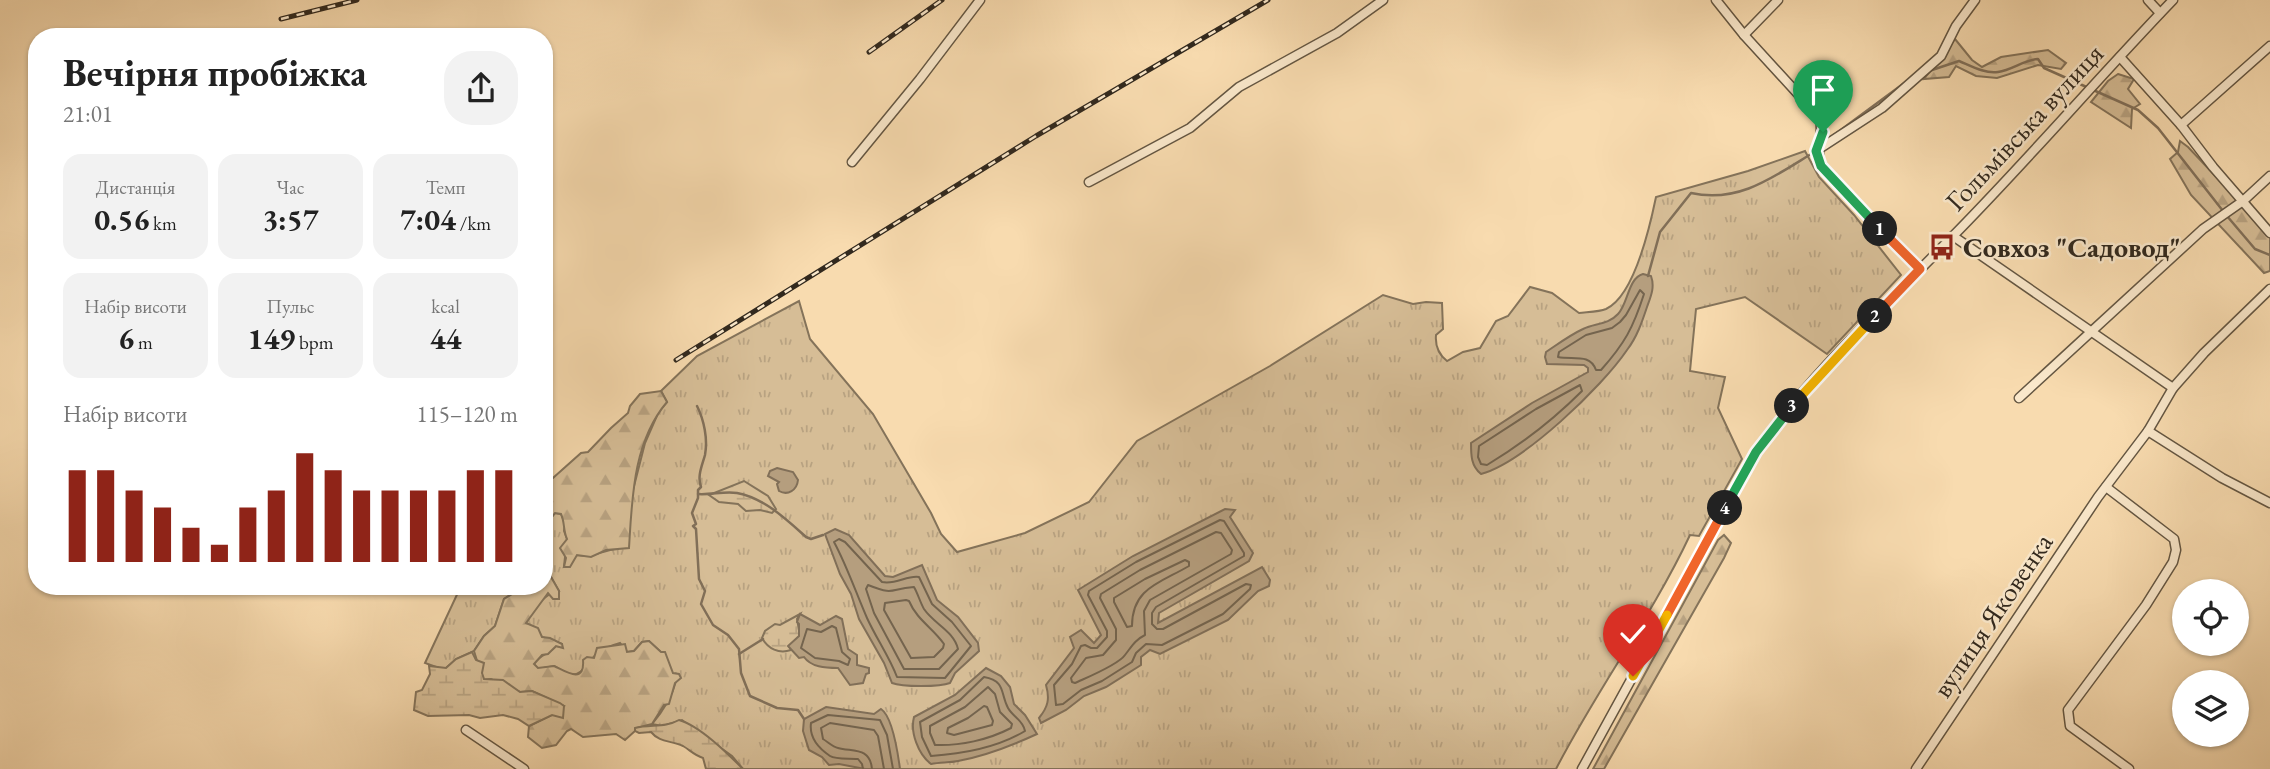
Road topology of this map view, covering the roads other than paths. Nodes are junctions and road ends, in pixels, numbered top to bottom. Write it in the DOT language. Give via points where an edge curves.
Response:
graph roads {
  1 [pos="980,0"];
  2 [pos="1383,0"];
  3 [pos="1716,0"];
  4 [pos="1778,0"];
  5 [pos="1975,0"];
  6 [pos="2148,0"];
  7 [pos="2172,0"];
  8 [pos="2160,13"];
  9 [pos="1744,35"];
  10 [pos="2270,46"];
  11 [pos="2120,57"];
  12 [pos="2181,125"];
  13 [pos="1816,151"];
  14 [pos="852,162"];
  15 [pos="2270,176"];
  16 [pos="1089,182"];
  17 [pos="2243,201"];
  18 [pos="2270,233"];
  19 [pos="1953,236"];
  20 [pos="1920,269"];
  21 [pos="2270,289"];
  22 [pos="2090,331"];
  23 [pos="2173,388"];
  24 [pos="2019,398"];
  25 [pos="2148,431"];
  26 [pos="2106,486"];
  27 [pos="2270,503"];
  28 [pos="466,730"];
  29 [pos="524,769"];
  30 [pos="1582,769"];
  31 [pos="1916,769"];
  32 [pos="2129,769"];
  1 -- 14 [label="street"];
  2 -- 16 [label="street" via="1337,33 1238,87 1190,128"];
  3 -- 9 [label="street"];
  4 -- 9 [label="street"];
  5 -- 13 [label="street" via="1941,56 1882,108"];
  6 -- 8 [label="street"];
  7 -- 8 [label="street, Гольмівська вулиця"];
  8 -- 11 [label="street, Гольмівська вулиця"];
  9 -- 13 [label="street" via="1820,118 1823,132"];
  10 -- 12 [label="street"];
  11 -- 12 [label="street"];
  11 -- 19 [label="street, Гольмівська вулиця"];
  12 -- 17 [label="street"];
  13 -- 20 [label="street" via="1821,166"];
  15 -- 17 [label="street"];
  17 -- 18 [label="street"];
  17 -- 22 [label="street" via="2203,229"];
  19 -- 20 [label="street, Гольмівська вулиця"];
  19 -- 22 [label="street"];
  20 -- 30 [label="street, Гольмівська вулиця" via="1809,386 1756,452"];
  21 -- 23 [label="street, вулиця Яковенка"];
  22 -- 23 [label="street"];
  22 -- 24 [label="street"];
  23 -- 25 [label="street, вулиця Яковенка"];
  25 -- 26 [label="street, вулиця Яковенка"];
  25 -- 27 [label="street"];
  26 -- 31 [label="street, вулиця Яковенка"];
  26 -- 32 [label="street" via="2174,539 2176,550 2146,605 2068,710 2070,726"];
  28 -- 29 [label="street"];
}
